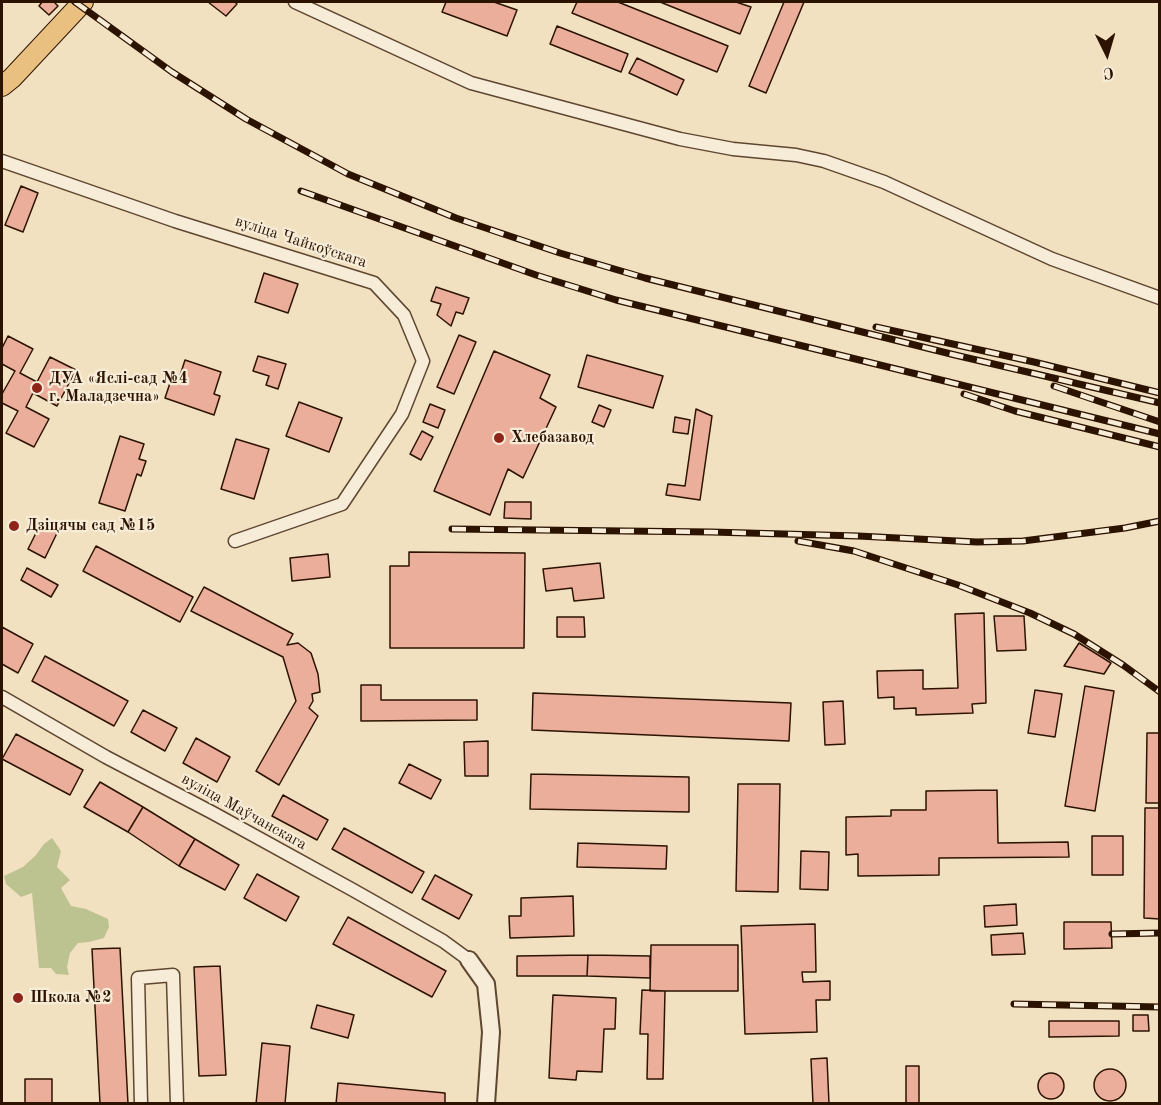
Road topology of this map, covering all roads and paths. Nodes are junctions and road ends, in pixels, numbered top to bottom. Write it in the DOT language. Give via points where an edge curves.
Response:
graph roads {
  1 [pos="84,2"];
  2 [pos="295,2"];
  3 [pos="5,77"];
  4 [pos="2,161"];
  5 [pos="1160,298"];
  6 [pos="234,541"];
  7 [pos="2,697"];
  8 [pos="469,960"];
  9 [pos="141,1104"];
  10 [pos="177,1104"];
  11 [pos="486,1104"];
  1 -- 3 [label="main road"];
  2 -- 5 [label="street" via="471,83 680,139 824,161 884,182 1052,259"];
  4 -- 6 [label="street, вуліца Чайкоўскага" via="374,283 404,315 423,361 402,414 342,504"];
  7 -- 8 [label="street, вуліца Маўчанскага" via="353,890"];
  8 -- 11 [label="street" via="486,984 491,1032"];
  9 -- 10 [label="street" via="138,978 173,975"];
}
